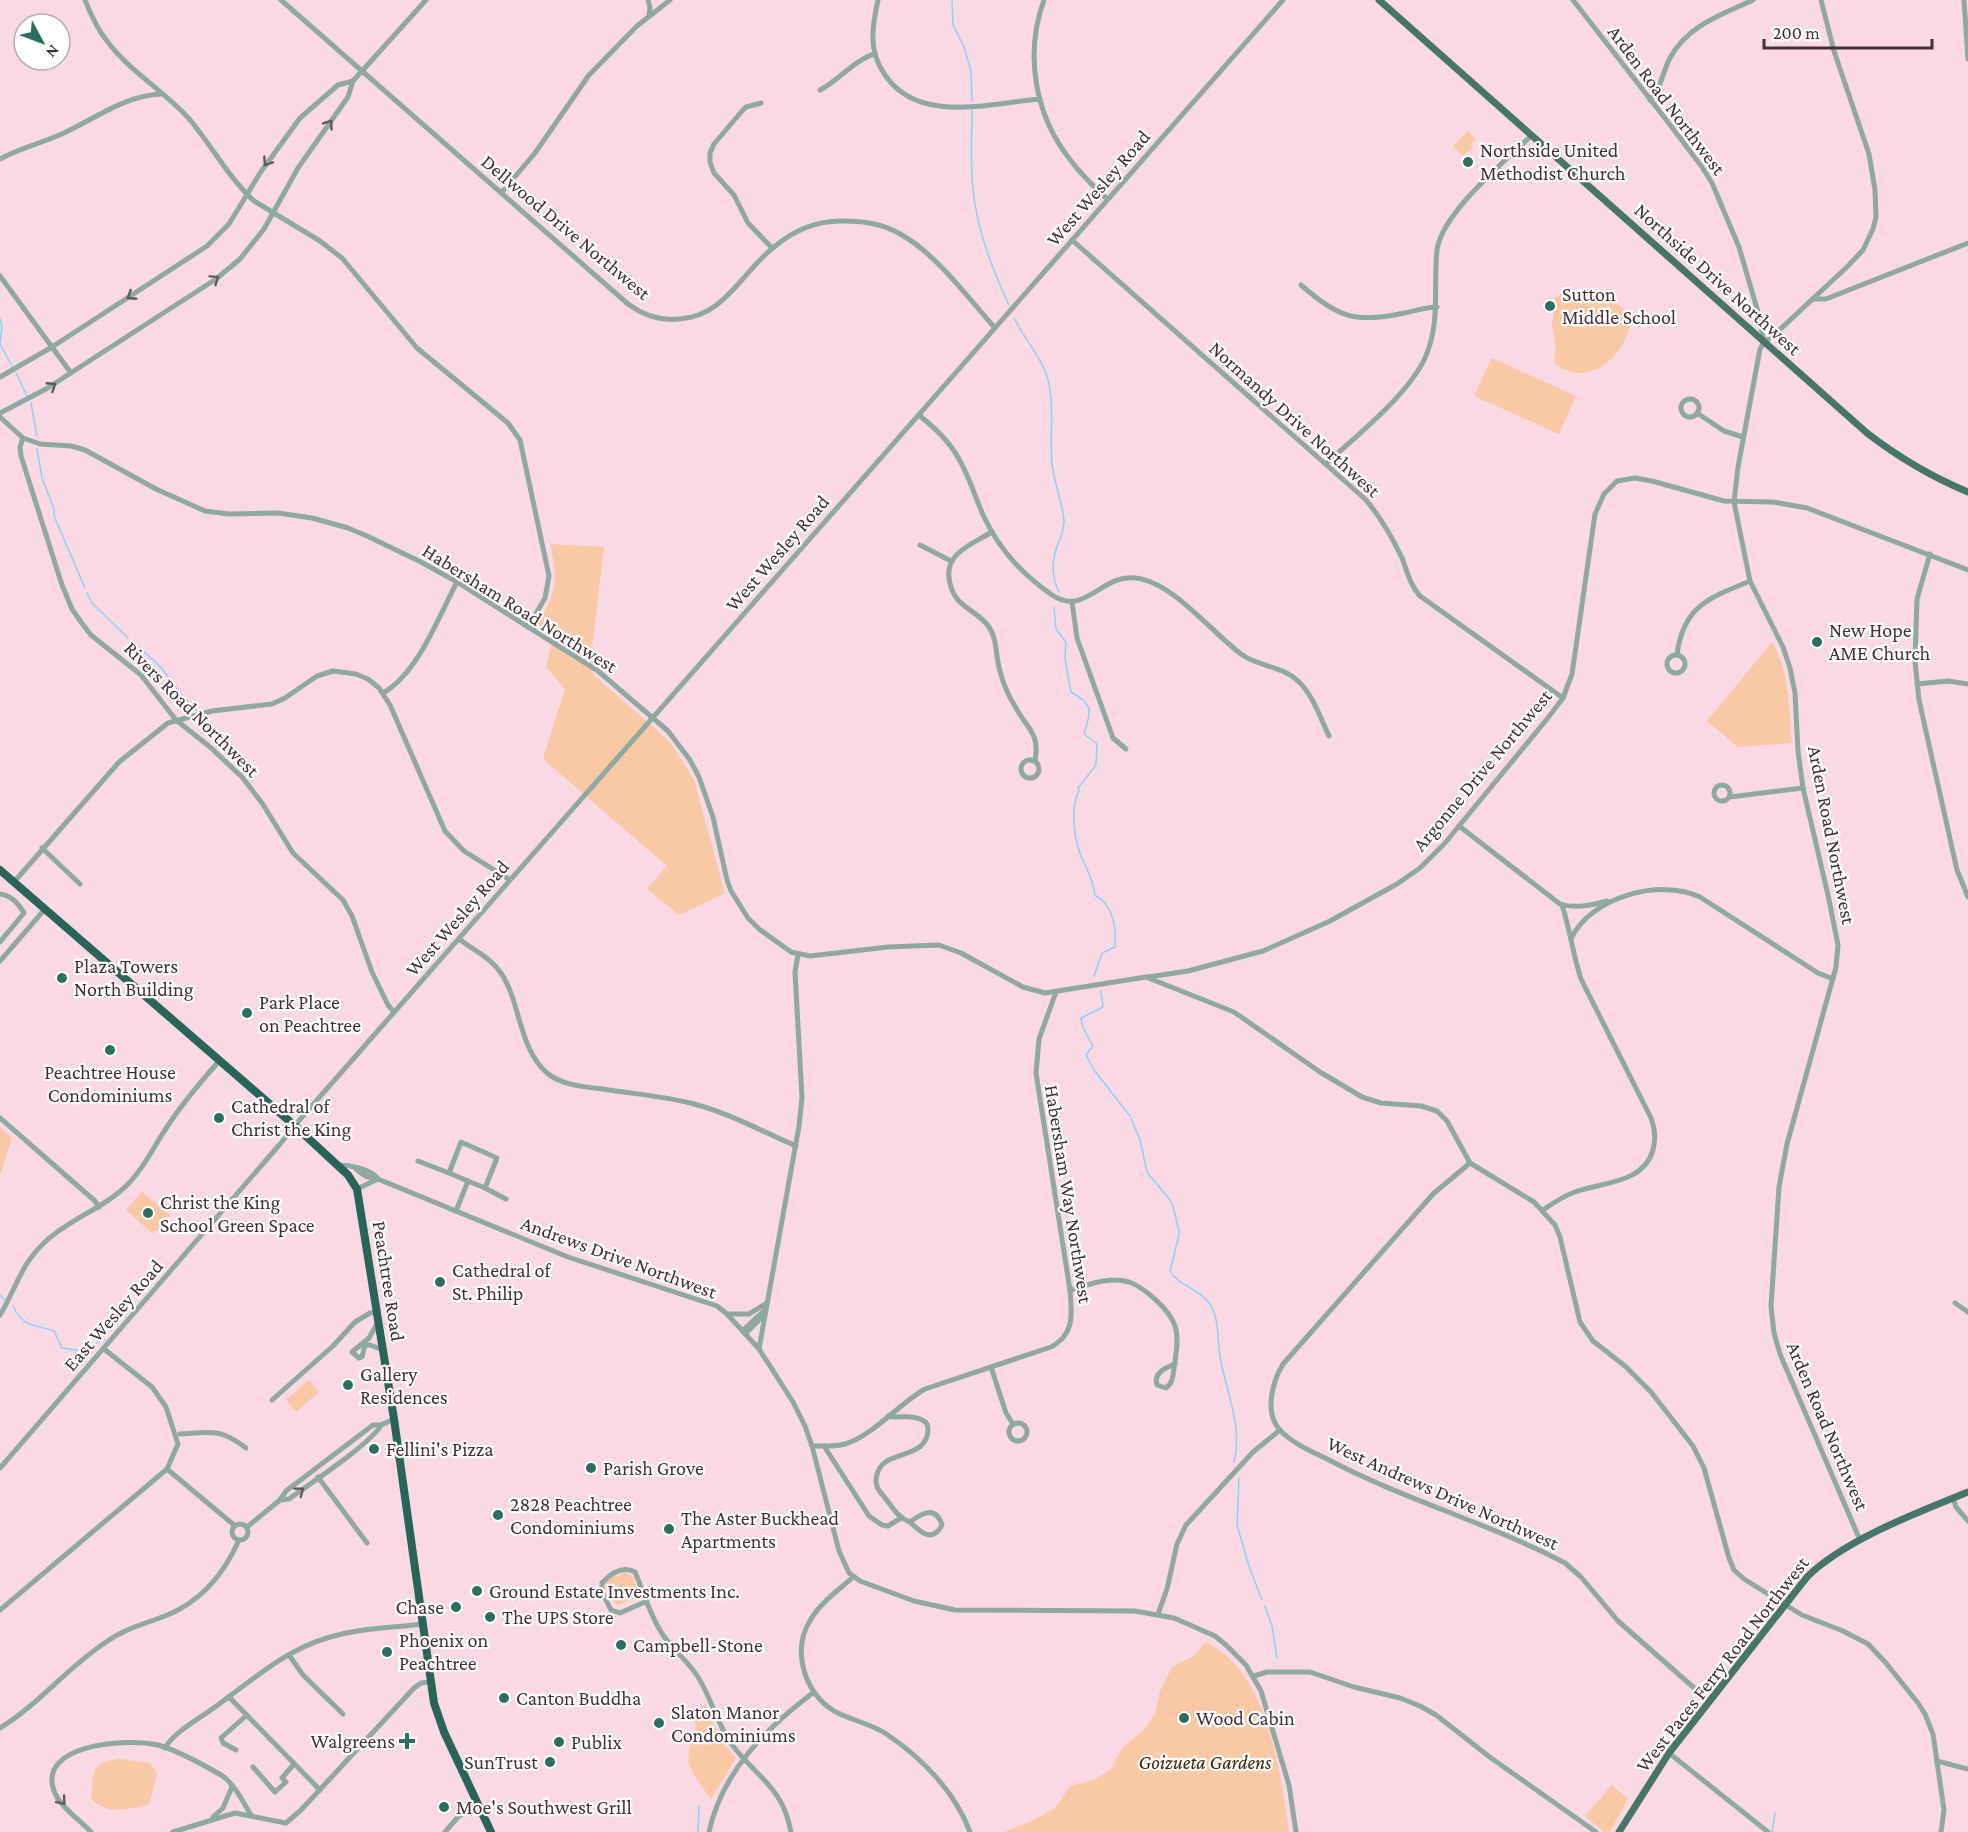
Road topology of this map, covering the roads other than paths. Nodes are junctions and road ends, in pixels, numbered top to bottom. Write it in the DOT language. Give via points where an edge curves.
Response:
graph roads {
  1 [pos="85,0"];
  2 [pos="282,0"];
  3 [pos="426,0"];
  4 [pos="648,0"];
  5 [pos="670,0"];
  6 [pos="878,0"];
  7 [pos="1044,0"];
  8 [pos="1283,0"];
  9 [pos="1379,0"];
  10 [pos="1573,0"];
  11 [pos="1753,0"];
  12 [pos="1821,0"];
  13 [pos="1964,0"];
  14 [pos="649,16"];
  15 [pos="875,54"];
  16 [pos="1968,58"];
  17 [pos="362,71"];
  18 [pos="353,81"];
  19 [pos="820,90"];
  20 [pos="162,94"];
  21 [pos="1040,99"];
  22 [pos="1650,100"];
  23 [pos="761,103"];
  24 [pos="1531,136"];
  25 [pos="0,159"];
  26 [pos="501,193"];
  27 [pos="247,195"];
  28 [pos="1107,199"];
  29 [pos="273,213"];
  30 [pos="1072,240"];
  31 [pos="1968,243"];
  32 [pos="772,248"];
  33 [pos="0,276"];
  34 [pos="1300,285"];
  35 [pos="1813,299"];
  36 [pos="1437,307"];
  37 [pos="995,328"];
  38 [pos="1764,342"];
  39 [pos="52,347"];
  40 [pos="71,373"];
  41 [pos="0,377"];
  42 [pos="1697,413"];
  43 [pos="0,415"];
  44 [pos="919,415"];
  45 [pos="23,438"];
  46 [pos="1743,438"];
  47 [pos="1326,465"];
  48 [pos="1968,492"];
  49 [pos="1734,502"];
  50 [pos="992,532"];
  51 [pos="920,545"];
  52 [pos="1930,554"];
  53 [pos="951,561"];
  54 [pos="1968,570"];
  55 [pos="1750,581"];
  56 [pos="457,582"];
  57 [pos="1072,602"];
  58 [pos="528,627"];
  59 [pos="1677,655"];
  60 [pos="1917,684"];
  61 [pos="1968,684"];
  62 [pos="383,693"];
  63 [pos="1563,698"];
  64 [pos="653,717"];
  65 [pos="176,720"];
  66 [pos="1329,736"];
  67 [pos="1126,748"];
  68 [pos="1035,761"];
  69 [pos="1803,788"];
  70 [pos="1730,797"];
  71 [pos="1459,826"];
  72 [pos="42,848"];
  73 [pos="0,870"];
  74 [pos="510,880"];
  75 [pos="14,882"];
  76 [pos="80,884"];
  77 [pos="0,894"];
  78 [pos="1968,897"];
  79 [pos="1613,899"];
  80 [pos="1562,905"];
  81 [pos="45,909"];
  82 [pos="459,939"];
  83 [pos="1571,939"];
  84 [pos="0,942"];
  85 [pos="0,950"];
  86 [pos="798,955"];
  87 [pos="2,958"];
  88 [pos="1146,977"];
  89 [pos="1833,979"];
  90 [pos="1056,992"];
  91 [pos="394,1012"];
  92 [pos="219,1061"];
  93 [pos="0,1118"];
  94 [pos="295,1126"];
  95 [pos="796,1146"];
  96 [pos="418,1161"];
  97 [pos="1470,1163"];
  98 [pos="338,1165"];
  99 [pos="449,1173"];
  100 [pos="378,1179"];
  101 [pos="468,1181"];
  102 [pos="485,1188"];
  103 [pos="357,1189"];
  104 [pos="506,1198"];
  105 [pos="99,1207"];
  106 [pos="1543,1210"];
  107 [pos="456,1211"];
  108 [pos="1070,1290"];
  109 [pos="1955,1303"];
  110 [pos="766,1309"];
  111 [pos="1968,1312"];
  112 [pos="727,1314"];
  113 [pos="0,1315"];
  114 [pos="378,1316"];
  115 [pos="745,1332"];
  116 [pos="104,1349"];
  117 [pos="759,1349"];
  118 [pos="383,1350"];
  119 [pos="1175,1364"];
  120 [pos="991,1367"];
  121 [pos="272,1400"];
  122 [pos="888,1416"];
  123 [pos="394,1419"];
  124 [pos="1013,1424"];
  125 [pos="381,1425"];
  126 [pos="1280,1430"];
  127 [pos="180,1434"];
  128 [pos="354,1439"];
  129 [pos="360,1446"];
  130 [pos="812,1446"];
  131 [pos="824,1446"];
  132 [pos="246,1448"];
  133 [pos="331,1457"];
  134 [pos="336,1464"];
  135 [pos="0,1468"];
  136 [pos="167,1469"];
  137 [pos="318,1477"];
  138 [pos="1968,1492"];
  139 [pos="1953,1498"];
  140 [pos="280,1500"];
  141 [pos="901,1518"];
  142 [pos="1968,1521"];
  143 [pos="910,1522"];
  144 [pos="234,1525"];
  145 [pos="247,1527"];
  146 [pos="239,1540"];
  147 [pos="1860,1540"];
  148 [pos="367,1543"];
  149 [pos="853,1577"];
  150 [pos="647,1601"];
  151 [pos="1785,1604"];
  152 [pos="0,1610"];
  153 [pos="1158,1614"];
  154 [pos="423,1624"];
  155 [pos="289,1655"];
  156 [pos="1254,1676"];
  157 [pos="430,1682"];
  158 [pos="814,1692"];
  159 [pos="229,1697"];
  160 [pos="1709,1701"];
  161 [pos="343,1714"];
  162 [pos="247,1715"];
  163 [pos="0,1728"];
  164 [pos="165,1748"];
  165 [pos="236,1750"];
  166 [pos="1669,1754"];
  167 [pos="744,1758"];
  168 [pos="1937,1761"];
  169 [pos="294,1764"];
  170 [pos="253,1767"];
  171 [pos="1968,1769"];
  172 [pos="232,1787"];
  173 [pos="320,1790"];
  174 [pos="478,1804"];
  175 [pos="251,1815"];
  176 [pos="207,1821"];
  177 [pos="91,1832"];
  178 [pos="173,1832"];
  179 [pos="445,1832"];
  180 [pos="491,1832"];
  181 [pos="709,1832"];
  182 [pos="790,1832"];
  183 [pos="970,1832"];
  184 [pos="1296,1832"];
  185 [pos="1596,1832"];
  186 [pos="1619,1832"];
  187 [pos="1768,1832"];
  188 [pos="1941,1832"];
  1 -- 20 [label="street" via="112,48"];
  2 -- 17 [label="street, Dellwood Drive Northwest"];
  3 -- 17 [label="street"];
  4 -- 14 [label="street"];
  5 -- 14 [label="street"];
  6 -- 15 [label="street" via="872,29"];
  7 -- 21 [label="street" via="1033,55"];
  8 -- 28 [label="street, West Wesley Road"];
  9 -- 24 [label="main road, Northside Drive Northwest"];
  10 -- 22 [label="street, Arden Road Northwest"];
  11 -- 22 [label="street" via="1689,34 1672,56"];
  12 -- 35 [label="street" via="1869,154 1876,208 1873,229 1863,250"];
  13 -- 16 [label="street"];
  14 -- 26 [label="street" via="589,75 535,153"];
  15 -- 19 [label="street" via="861,59"];
  15 -- 21 [label="street" via="893,85 924,104 958,107"];
  17 -- 18 [label="street"];
  17 -- 26 [label="street, Dellwood Drive Northwest"];
  18 -- 27 [label="street, one-way" via="338,85 300,118"];
  29 -- 18 [label="street, one-way" via="298,168 348,97"];
  20 -- 25 [label="street" via="123,102 59,135"];
  20 -- 27 [label="street" via="191,122"];
  21 -- 28 [label="street" via="1047,123 1063,150"];
  22 -- 38 [label="street, Arden Road Northwest" via="1702,167 1719,199 1739,248"];
  23 -- 32 [label="street" via="742,111 714,144 710,162 748,223"];
  24 -- 36 [label="street" via="1448,222 1437,250"];
  24 -- 38 [label="main road, Northside Drive Northwest"];
  26 -- 32 [label="street, Dellwood Drive Northwest" via="628,304 659,318 687,319 713,309"];
  27 -- 29 [label="street"];
  27 -- 39 [label="street, one-way" via="229,224 207,246"];
  28 -- 30 [label="street, West Wesley Road"];
  40 -- 29 [label="street, one-way" via="227,270 253,244"];
  29 -- 58 [label="street" via="342,258 412,342 508,423 520,440 549,576 545,598"];
  30 -- 37 [label="street, West Wesley Road"];
  30 -- 47 [label="street, Normandy Drive Northwest"];
  31 -- 35 [label="street" via="1826,299"];
  32 -- 37 [label="street, Dellwood Drive Northwest" via="796,232 824,223 853,221 885,226 925,252"];
  33 -- 39 [label="street"];
  34 -- 36 [label="street" via="1330,308 1358,318"];
  35 -- 38 [label="street"];
  36 -- 47 [label="street" via="1431,343 1415,376"];
  37 -- 44 [label="street, West Wesley Road"];
  38 -- 46 [label="street, Arden Road Northwest"];
  38 -- 48 [label="main road, Northside Drive Northwest" via="1867,433 1929,474"];
  39 -- 40 [label="street"];
  39 -- 41 [label="street"];
  43 -- 40 [label="street, one-way"];
  42 -- 46 [label="street"];
  43 -- 45 [label="street"];
  44 -- 50 [label="street" via="956,453"];
  44 -- 64 [label="street, West Wesley Road"];
  45 -- 56 [label="street, Habersham Road Northwest" via="85,450 205,511 278,513 348,528"];
  45 -- 65 [label="street, Rivers Road Northwest" via="21,456 72,609 91,634 141,675"];
  46 -- 49 [label="street, Arden Road Northwest"];
  47 -- 63 [label="street, Normandy Drive Northwest" via="1375,511 1420,596"];
  49 -- 52 [label="street, Argonne Drive Northwest" via="1773,502 1807,508"];
  49 -- 55 [label="street, Arden Road Northwest"];
  49 -- 63 [label="street, Argonne Drive Northwest" via="1713,500 1668,484 1635,478 1617,481 1607,490 1595,514 1572,674"];
  50 -- 53 [label="street" via="960,550"];
  50 -- 57 [label="street" via="1027,576 1054,596"];
  51 -- 53 [label="street"];
  52 -- 54 [label="street, Argonne Drive Northwest"];
  52 -- 60 [label="street" via="1917,599"];
  53 -- 68 [label="street" via="948,574 952,590 992,632 999,670 1011,699 1036,737"];
  55 -- 59 [label="street" via="1697,607 1684,625"];
  55 -- 69 [label="street, Arden Road Northwest" via="1790,668"];
  56 -- 58 [label="street, Habersham Road Northwest"];
  56 -- 62 [label="street" via="412,668"];
  57 -- 66 [label="street" via="1084,600 1122,578 1158,584 1242,656 1281,669 1296,679"];
  57 -- 67 [label="street" via="1077,638 1113,738"];
  58 -- 64 [label="street, Habersham Road Northwest" via="598,671"];
  60 -- 61 [label="street"];
  60 -- 78 [label="street" via="1957,870"];
  62 -- 65 [label="street" via="362,676 333,671 317,676 273,704 212,711"];
  62 -- 74 [label="street" via="446,831 464,851"];
  63 -- 71 [label="street, Argonne Drive Northwest"];
  64 -- 74 [label="street, West Wesley Road"];
  64 -- 86 [label="street, Habersham Road Northwest" via="679,744 699,777 713,817 727,880 738,904 759,930"];
  65 -- 72 [label="street" via="149,736 119,762"];
  65 -- 91 [label="street, Rivers Road Northwest" via="242,777 293,853 343,900 372,972"];
  69 -- 70 [label="street"];
  69 -- 89 [label="street, Arden Road Northwest" via="1836,933"];
  71 -- 80 [label="street"];
  71 -- 88 [label="street, Argonne Drive Northwest" via="1408,878 1329,921 1246,956"];
  72 -- 75 [label="street"];
  72 -- 76 [label="street"];
  73 -- 75 [label="highway, Peachtree Road"];
  74 -- 82 [label="street, West Wesley Road"];
  75 -- 81 [label="highway, Peachtree Road"];
  77 -- 84 [label="street" via="8,895 24,913"];
  79 -- 80 [label="street" via="1588,906"];
  79 -- 83 [label="street" via="1578,927"];
  79 -- 89 [label="street" via="1652,890 1691,893"];
  80 -- 83 [label="street"];
  81 -- 87 [label="street"];
  81 -- 92 [label="highway, Peachtree Road"];
  82 -- 91 [label="street, West Wesley Road"];
  82 -- 95 [label="street" via="488,958 501,973 529,1046 552,1077 588,1087 695,1104"];
  83 -- 106 [label="street" via="1581,979 1651,1118 1655,1142 1648,1161 1634,1174 1573,1192"];
  85 -- 87 [label="street"];
  86 -- 90 [label="street" via="939,945 1023,987"];
  86 -- 95 [label="street" via="795,972 802,1098"];
  88 -- 90 [label="street"];
  88 -- 97 [label="street" via="1234,1012 1362,1097 1437,1111 1447,1121"];
  89 -- 147 [label="street, Arden Road Northwest" via="1783,1163 1771,1311 1780,1354"];
  90 -- 108 [label="street, Habersham Way Northwest" via="1040,1040 1035,1073"];
  91 -- 94 [label="street, West Wesley Road"];
  92 -- 94 [label="highway, Peachtree Road"];
  92 -- 105 [label="street" via="177,1111 135,1176"];
  93 -- 105 [label="street"];
  94 -- 98 [label="highway, Peachtree Road"];
  94 -- 116 [label="street, East Wesley Road"];
  95 -- 110 [label="street"];
  96 -- 99 [label="street"];
  97 -- 106 [label="street"];
  97 -- 126 [label="street" via="1433,1194 1283,1364 1272,1398 1274,1419"];
  98 -- 100 [label="street, Andrews Drive Northwest" via="375,1174"];
  98 -- 103 [label="highway, Peachtree Road"];
  99 -- 101 [label="street"];
  99 -- 102 [label="street" via="461,1142 497,1158"];
  100 -- 103 [label="street"];
  100 -- 107 [label="street, Andrews Drive Northwest"];
  101 -- 102 [label="street"];
  101 -- 107 [label="street"];
  102 -- 104 [label="street"];
  103 -- 114 [label="highway, Peachtree Road"];
  105 -- 113 [label="street" via="59,1231 37,1250 20,1273"];
  106 -- 151 [label="street" via="1560,1237 1584,1330 1651,1392 1693,1446 1704,1468 1734,1570"];
  107 -- 112 [label="street, Andrews Drive Northwest" via="568,1257 717,1306"];
  108 -- 119 [label="street" via="1111,1280 1128,1281 1142,1288 1174,1323"];
  108 -- 120 [label="street, Habersham Way Northwest" via="1072,1322 1062,1340"];
  109 -- 111 [label="street"];
  110 -- 112 [label="street"];
  110 -- 115 [label="street"];
  110 -- 117 [label="street"];
  112 -- 115 [label="street, Andrews Drive Northwest"];
  114 -- 118 [label="highway, Peachtree Road"];
  114 -- 118 [label="street" via="369,1338 352,1352 359,1358 365,1345"];
  114 -- 121 [label="street" via="369,1313 355,1322"];
  115 -- 117 [label="street, Andrews Drive Northwest"];
  116 -- 135 [label="street, East Wesley Road"];
  116 -- 136 [label="street" via="152,1387 166,1407 178,1444"];
  117 -- 130 [label="street, Andrews Drive Northwest" via="793,1402"];
  118 -- 123 [label="highway, Peachtree Road"];
  119 -- 119 [label="street" via="1170,1385 1157,1385 1157,1375"];
  120 -- 122 [label="street, Habersham Way Northwest" via="926,1389"];
  120 -- 124 [label="street"];
  122 -- 131 [label="street, Habersham Way Northwest" via="851,1442"];
  122 -- 141 [label="street" via="918,1418 927,1424 925,1441 917,1450 886,1461 877,1472 879,1491"];
  123 -- 125 [label="street"];
  123 -- 154 [label="highway, Peachtree Road"];
  125 -- 128 [label="street" via="373,1425"];
  125 -- 129 [label="street"];
  126 -- 153 [label="street" via="1253,1452 1186,1525"];
  126 -- 160 [label="street, West Andrews Drive Northwest" via="1366,1480 1441,1508 1565,1563 1618,1621"];
  127 -- 132 [label="street" via="216,1431"];
  128 -- 129 [label="street"];
  128 -- 133 [label="street"];
  129 -- 134 [label="street"];
  130 -- 131 [label="street, Habersham Way Northwest"];
  130 -- 149 [label="street, Andrews Drive Northwest" via="839,1551"];
  131 -- 141 [label="street" via="869,1516 888,1526"];
  133 -- 134 [label="street"];
  133 -- 140 [label="street" via="286,1491"];
  134 -- 137 [label="street"];
  136 -- 144 [label="street"];
  136 -- 152 [label="street"];
  140 -- 137 [label="street, one-way" via="289,1499"];
  137 -- 148 [label="street"];
  138 -- 139 [label="main road, West Paces Ferry Road Northwest"];
  139 -- 142 [label="street"];
  139 -- 147 [label="main road, West Paces Ferry Road Northwest"];
  140 -- 145 [label="street"];
  141 -- 143 [label="street"];
  143 -- 143 [label="street" via="934,1512 942,1525 933,1536"];
  144 -- 145 [label="street" via="241,1523"];
  144 -- 146 [label="street" via="232,1534"];
  145 -- 146 [label="street" via="247,1537"];
  146 -- 163 [label="street" via="214,1582 195,1600 106,1642"];
  147 -- 151 [label="main road, West Paces Ferry Road Northwest" via="1819,1564"];
  149 -- 153 [label="street" via="914,1600 955,1610 1114,1610"];
  149 -- 158 [label="street" via="818,1609 805,1632 802,1663"];
  150 -- 150 [label="street" via="635,1572 630,1569 617,1570 602,1583 611,1610 620,1613"];
  150 -- 167 [label="street" via="661,1633 697,1676 724,1733"];
  151 -- 160 [label="main road, West Paces Ferry Road Northwest"];
  151 -- 168 [label="street" via="1813,1621 1855,1636 1880,1655 1925,1714"];
  153 -- 156 [label="street" via="1215,1636 1237,1654"];
  154 -- 155 [label="street" via="348,1632"];
  154 -- 157 [label="highway"];
  155 -- 159 [label="street"];
  155 -- 161 [label="street" via="303,1675"];
  156 -- 184 [label="street" via="1282,1757"];
  156 -- 185 [label="street" via="1267,1672 1310,1672 1420,1706"];
  157 -- 173 [label="street" via="414,1688"];
  157 -- 174 [label="highway" via="442,1726"];
  158 -- 167 [label="street" via="777,1721"];
  158 -- 183 [label="street" via="834,1711 883,1732 917,1759 947,1788"];
  159 -- 162 [label="street"];
  159 -- 164 [label="street"];
  160 -- 166 [label="main road, West Paces Ferry Road Northwest"];
  162 -- 165 [label="street" via="221,1738"];
  162 -- 169 [label="street"];
  164 -- 172 [label="street" via="221,1775"];
  164 -- 177 [label="street, one-way" via="148,1743 103,1744 70,1754 60,1763 52,1781 57,1796"];
  166 -- 186 [label="main road, West Paces Ferry Road Northwest"];
  166 -- 187 [label="street"];
  167 -- 181 [label="street" via="719,1797"];
  167 -- 182 [label="street" via="776,1793"];
  168 -- 171 [label="street"];
  168 -- 188 [label="street" via="1944,1810"];
  169 -- 170 [label="street" via="283,1775 286,1782 275,1792"];
  169 -- 173 [label="street"];
  172 -- 175 [label="street"];
  172 -- 176 [label="street" via="223,1808"];
  173 -- 175 [label="street" via="286,1823"];
  174 -- 179 [label="street" via="458,1817"];
  174 -- 180 [label="highway"];
  175 -- 176 [label="street" via="235,1813"];
  176 -- 178 [label="street"];
}
